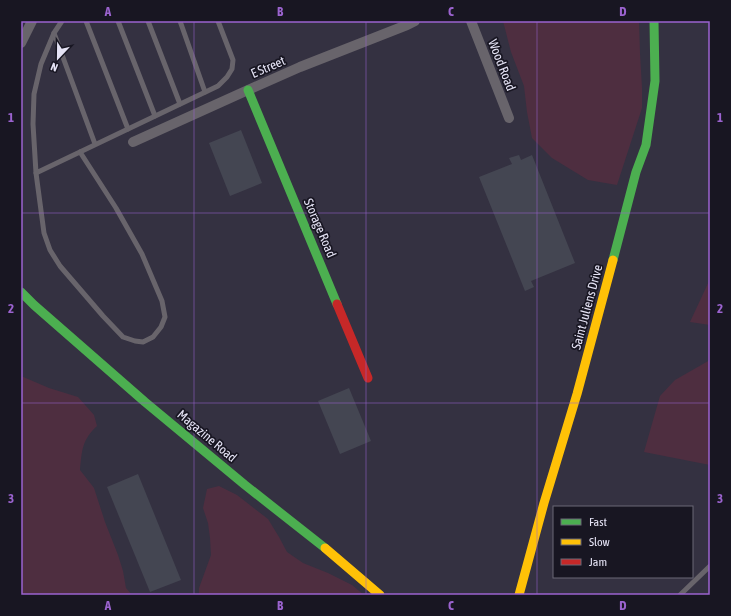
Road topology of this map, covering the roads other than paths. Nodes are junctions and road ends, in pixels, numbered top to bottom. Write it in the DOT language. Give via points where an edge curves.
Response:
graph roads {
  1 [pos="32,21"];
  2 [pos="62,21"];
  3 [pos="86,21"];
  4 [pos="118,21"];
  5 [pos="148,21"];
  6 [pos="180,21"];
  7 [pos="218,21"];
  8 [pos="415,21"];
  9 [pos="471,21"];
  10 [pos="654,21"];
  11 [pos="54,33"];
  12 [pos="21,43"];
  13 [pos="248,90"];
  14 [pos="205,92"];
  15 [pos="180,104"];
  16 [pos="156,116"];
  17 [pos="509,118"];
  18 [pos="128,129"];
  19 [pos="133,142"];
  20 [pos="95,144"];
  21 [pos="80,152"];
  22 [pos="36,173"];
  23 [pos="21,292"];
  24 [pos="368,378"];
  25 [pos="710,566"];
  26 [pos="380,595"];
  27 [pos="519,595"];
  28 [pos="680,595"];
  1 -- 12 [label="street"];
  2 -- 11 [label="lane"];
  3 -- 18 [label="lane"];
  4 -- 16 [label="lane"];
  5 -- 15 [label="lane"];
  6 -- 14 [label="lane"];
  7 -- 14 [label="lane" via="233,60 232,69 218,86"];
  8 -- 13 [label="street, E Street"];
  9 -- 17 [label="street, Wood Road"];
  10 -- 27 [label="street, Saint Juliens Drive" via="655,81 646,144 636,172 577,394"];
  11 -- 20 [label="lane"];
  11 -- 22 [label="lane" via="41,64 34,94"];
  13 -- 19 [label="street, E Street"];
  13 -- 24 [label="street, Storage Road"];
  14 -- 15 [label="lane"];
  15 -- 16 [label="lane"];
  16 -- 18 [label="lane"];
  18 -- 20 [label="lane"];
  20 -- 21 [label="lane"];
  21 -- 22 [label="lane"];
  21 -- 22 [label="lane" via="142,254 162,301 165,317 161,327 148,340 134,341 123,337 60,266 50,250 44,233"];
  23 -- 26 [label="street, Magazine Road" via="146,402"];
  25 -- 28 [label="lane"];
}
